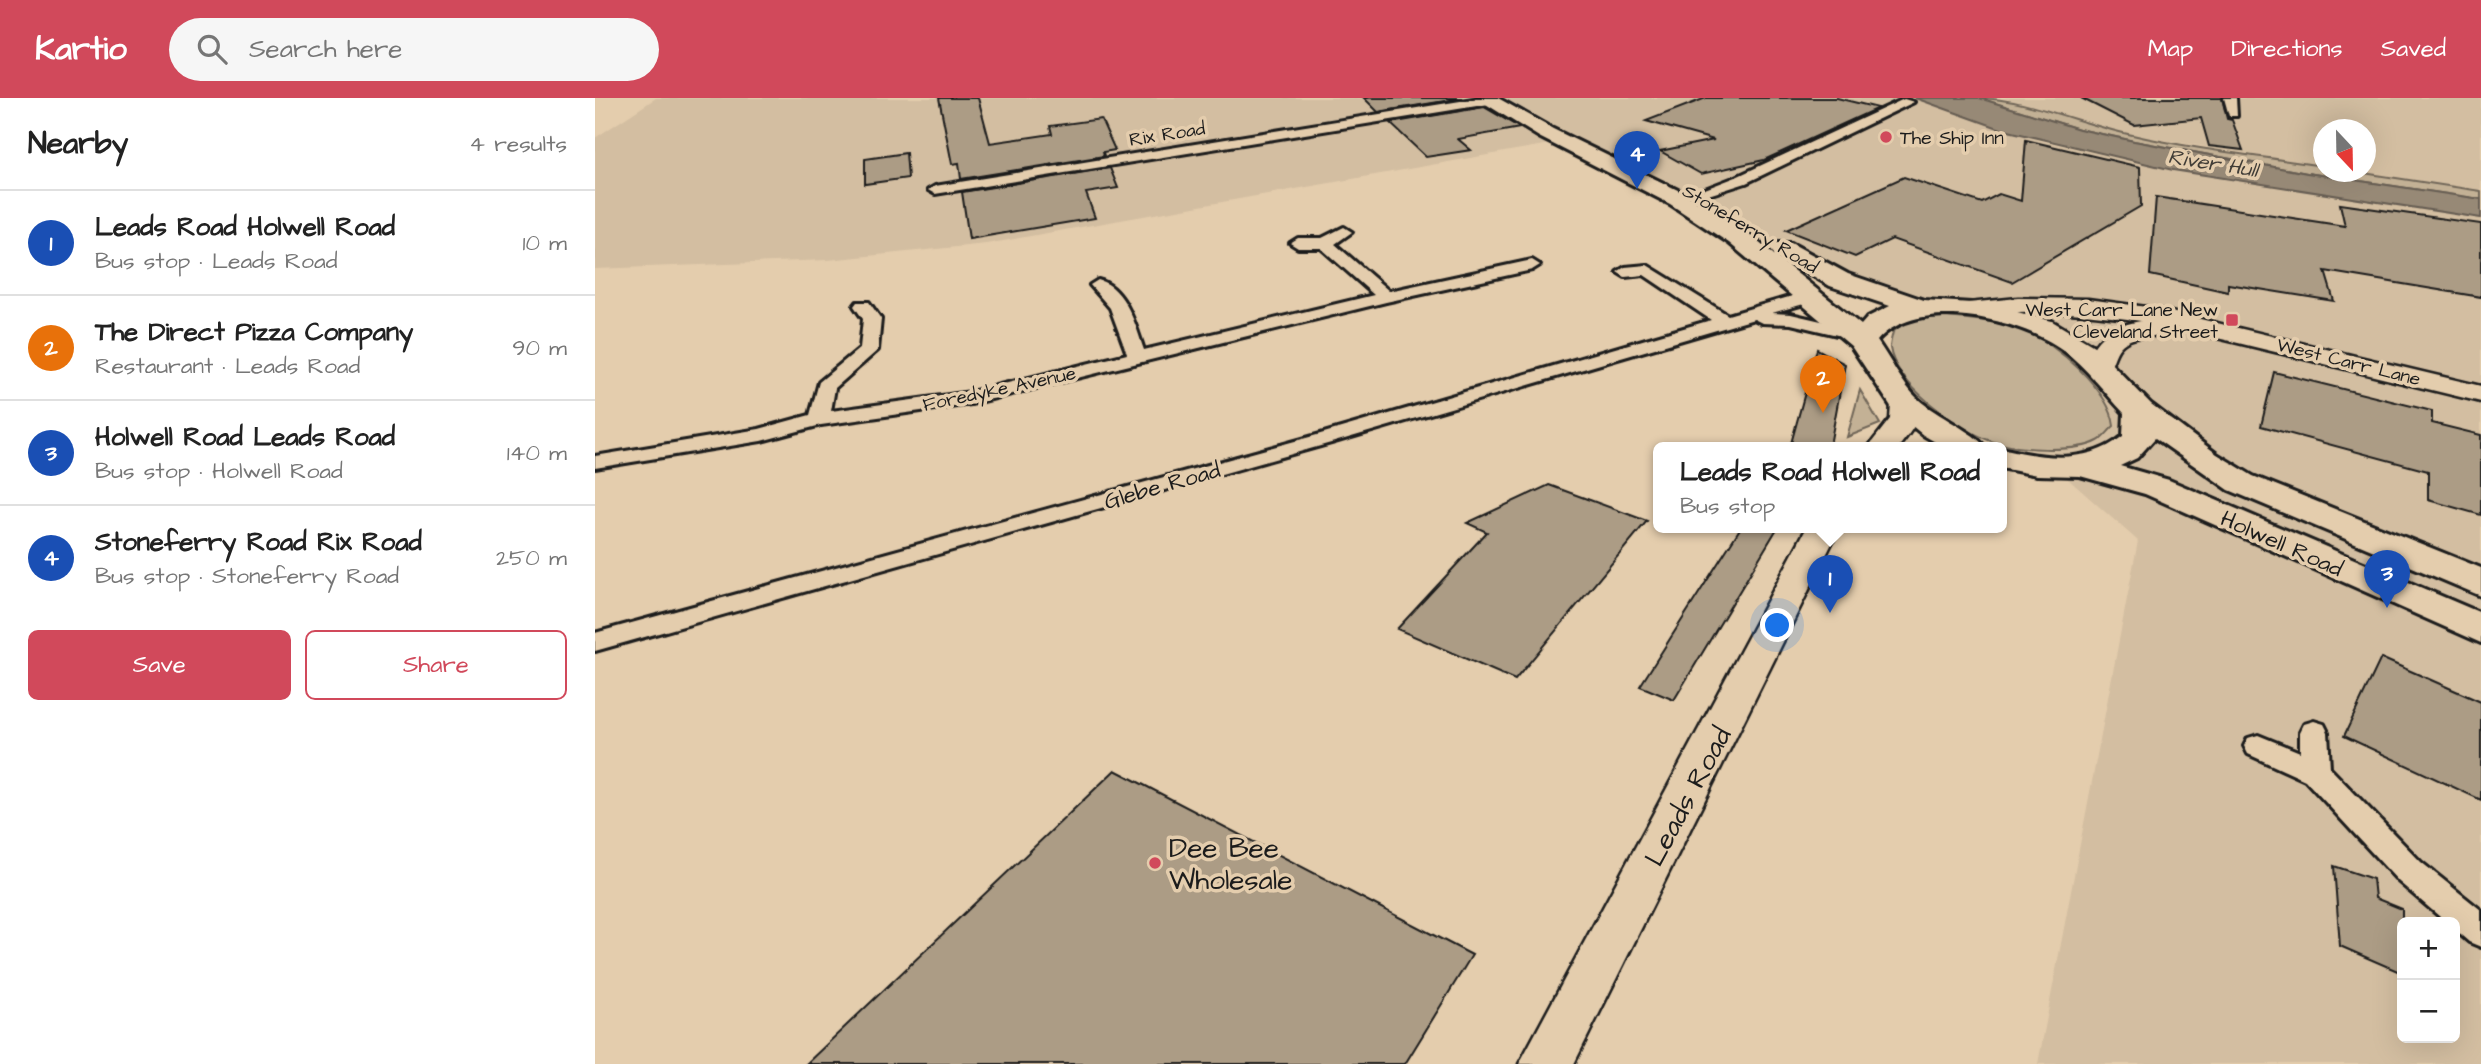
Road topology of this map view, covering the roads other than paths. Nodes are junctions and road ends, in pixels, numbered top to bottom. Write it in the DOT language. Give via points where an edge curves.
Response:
graph roads {
  1 [pos="2230,98"];
  2 [pos="1495,99"];
  3 [pos="1908,102"];
  4 [pos="2233,113"];
  5 [pos="934,189"];
  6 [pos="1699,194"];
  7 [pos="1344,232"];
  8 [pos="1298,243"];
  9 [pos="1325,243"];
  10 [pos="1532,265"];
  11 [pos="1625,272"];
  12 [pos="1077,288"];
  13 [pos="1812,296"];
  14 [pos="1387,297"];
  15 [pos="863,306"];
  16 [pos="1921,308"];
  17 [pos="1967,309"];
  18 [pos="1726,321"];
  19 [pos="2218,330"];
  20 [pos="1858,337"];
  21 [pos="1137,357"];
  22 [pos="2098,366"];
  23 [pos="2481,394"];
  24 [pos="1905,404"];
  25 [pos="2140,411"];
  26 [pos="819,419"];
  27 [pos="1887,442"];
  28 [pos="1960,442"];
  29 [pos="2007,460"];
  30 [pos="595,462"];
  31 [pos="2081,466"];
  32 [pos="1821,533"];
  33 [pos="2481,583"];
  34 [pos="2481,629"];
  35 [pos="595,642"];
  36 [pos="2314,732"];
  37 [pos="2258,746"];
  38 [pos="2315,772"];
  39 [pos="2481,931"];
  40 [pos="1546,1064"];
  1 -- 4 [label="street"];
  2 -- 5 [label="street, Rix Road"];
  2 -- 6 [label="highway, Stoneferry Road"];
  2 -- 13 [label="highway, Stoneferry Road" via="1546,133 1678,199 1738,238"];
  3 -- 6 [label="street" via="1741,180"];
  6 -- 16 [label="highway, Stoneferry Road" via="1797,259 1839,280"];
  7 -- 9 [label="street"];
  8 -- 9 [label="street"];
  9 -- 14 [label="street"];
  10 -- 14 [label="street, Foredyke Avenue"];
  11 -- 18 [label="street" via="1647,270 1664,278"];
  12 -- 21 [label="street" via="1105,281"];
  13 -- 18 [label="street, Glebe Road"];
  13 -- 20 [label="highway, Stoneferry Road"];
  14 -- 21 [label="street, Foredyke Avenue"];
  15 -- 26 [label="street" via="872,319 869,350 826,386"];
  16 -- 17 [label="highway, Holwell Road"];
  16 -- 20 [label="highway" via="1880,320"];
  17 -- 19 [label="street, West Carr Lane" via="2018,304 2088,306"];
  17 -- 22 [label="highway, Holwell Road" via="2045,328 2081,349"];
  18 -- 20 [label="street, Glebe Road" via="1791,319"];
  18 -- 35 [label="street, Glebe Road" via="1243,462"];
  19 -- 22 [label="street, West Carr Lane" via="2172,325 2127,331 2102,348"];
  19 -- 23 [label="street, West Carr Lane"];
  20 -- 24 [label="highway, Stoneferry Road"];
  21 -- 26 [label="street, Foredyke Avenue" via="971,398"];
  22 -- 25 [label="highway, Holwell Road"];
  24 -- 27 [label="street" via="1904,420"];
  24 -- 28 [label="highway, Stoneferry Road"];
  25 -- 31 [label="highway" via="2139,439 2129,450 2101,464"];
  25 -- 33 [label="highway, Holwell Road" via="2241,483"];
  26 -- 30 [label="street, Foredyke Avenue" via="761,435"];
  29 -- 31 [label="highway"];
  31 -- 34 [label="highway, Holwell Road" via="2157,487"];
  32 -- 40 [label="street, Leads Road"];
  36 -- 38 [label="street"];
  37 -- 38 [label="street"];
  38 -- 39 [label="street" via="2410,872"];
}
